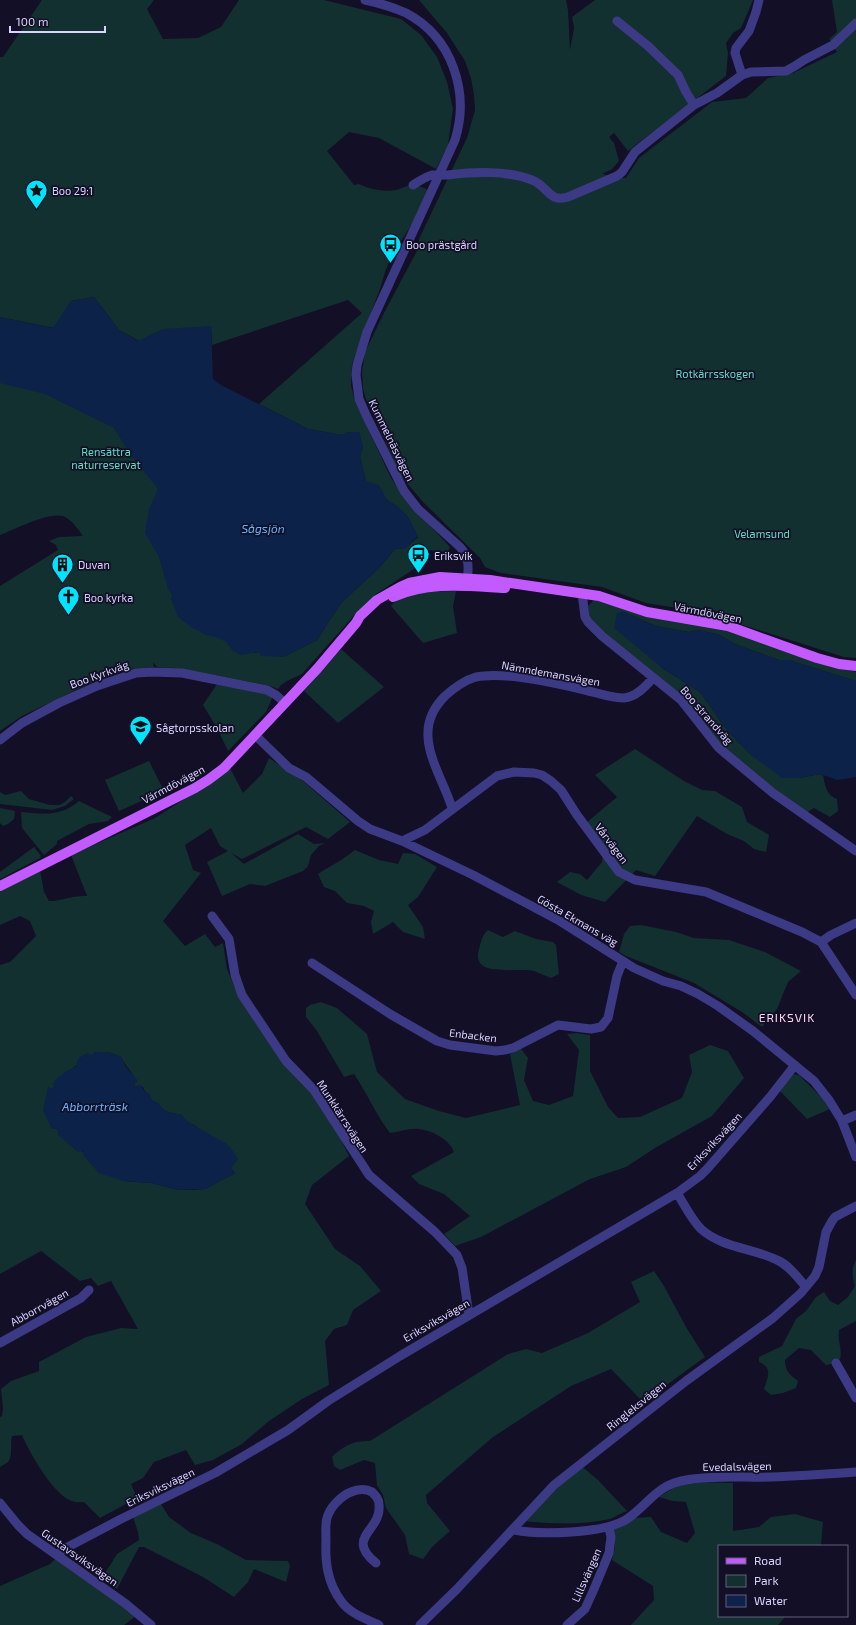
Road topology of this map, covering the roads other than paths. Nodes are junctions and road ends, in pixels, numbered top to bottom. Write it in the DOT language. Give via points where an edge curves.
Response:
graph roads {
  1 [pos="365,0"];
  2 [pos="759,0"];
  3 [pos="617,21"];
  4 [pos="856,23"];
  5 [pos="742,75"];
  6 [pos="694,105"];
  7 [pos="440,175"];
  8 [pos="412,185"];
  9 [pos="467,582"];
  10 [pos="579,593"];
  11 [pos="856,666"];
  12 [pos="653,678"];
  13 [pos="285,703"];
  14 [pos="255,735"];
  15 [pos="0,740"];
  16 [pos="452,808"];
  17 [pos="402,841"];
  18 [pos="856,851"];
  19 [pos="0,886"];
  20 [pos="212,916"];
  21 [pos="856,923"];
  22 [pos="821,942"];
  23 [pos="623,961"];
  24 [pos="312,962"];
  25 [pos="856,995"];
  26 [pos="795,1066"];
  27 [pos="856,1115"];
  28 [pos="842,1121"];
  29 [pos="856,1157"];
  30 [pos="677,1193"];
  31 [pos="856,1206"];
  32 [pos="806,1287"];
  33 [pos="89,1290"];
  34 [pos="469,1315"];
  35 [pos="0,1343"];
  36 [pos="836,1363"];
  37 [pos="856,1398"];
  38 [pos="856,1472"];
  39 [pos="0,1503"];
  40 [pos="609,1528"];
  41 [pos="514,1530"];
  42 [pos="57,1555"];
  43 [pos="376,1562"];
  44 [pos="151,1625"];
  45 [pos="379,1625"];
  46 [pos="420,1625"];
  47 [pos="566,1625"];
  1 -- 7 [label="street, Kummelnäsvägen" via="396,8 413,18 436,38 452,65 460,96 460,122"];
  2 -- 5 [label="street" via="749,31 736,48"];
  3 -- 6 [label="street" via="678,75"];
  4 -- 5 [label="street" via="833,45 786,71 751,72"];
  5 -- 6 [label="street" via="726,88"];
  6 -- 7 [label="street" via="635,152 617,176 562,199 555,198 538,183 517,176 477,172"];
  7 -- 8 [label="street" via="425,178"];
  7 -- 9 [label="street, Kummelnäsvägen" via="367,332 356,375 362,406 395,477 418,509 463,550 468,560"];
  9 -- 10 [label="main road, Värmdövägen" via="519,583"];
  9 -- 13 [label="main road, Värmdövägen" via="429,578 417,580 377,600 360,616 317,670"];
  10 -- 11 [label="main road, Värmdövägen" via="599,596 647,612 728,626 817,658"];
  10 -- 12 [label="street, Boo strandväg" via="588,622"];
  12 -- 16 [label="street, Nämndemansvägen" via="644,688 622,698 564,685 503,676 476,677 452,690 434,708 428,726 429,749"];
  12 -- 18 [label="street, Boo strandväg" via="681,700 726,754 773,793"];
  13 -- 14 [label="main road, Värmdövägen"];
  13 -- 15 [label="street, Boo Kyrkväg" via="267,690 182,673 136,673 112,680 59,703 22,723"];
  14 -- 17 [label="street, Gösta Ekmans väg" via="289,768 306,777 358,821 370,829"];
  14 -- 19 [label="main road, Värmdövägen" via="224,768 208,780"];
  16 -- 17 [label="street, Vårvägen" via="425,830"];
  16 -- 22 [label="street, Vårvägen" via="505,773 524,772 542,775 561,790 614,867 625,876 706,892"];
  17 -- 23 [label="street, Gösta Ekmans väg" via="558,920"];
  20 -- 34 [label="street, Munkkärrsvägen" via="229,939 235,975 242,995 286,1061 314,1090 369,1175 435,1232 457,1255 462,1268"];
  21 -- 22 [label="street"];
  22 -- 25 [label="street, Vårvägen"];
  23 -- 24 [label="street, Enbacken" via="608,1018 601,1027 591,1029 558,1025 513,1048 496,1051 437,1041 390,1014"];
  23 -- 26 [label="street, Gösta Ekmans väg" via="663,981 698,994 753,1032"];
  26 -- 28 [label="street, Gösta Ekmans väg" via="805,1072 823,1091"];
  26 -- 30 [label="street, Eriksviksvägen" via="707,1169"];
  27 -- 28 [label="street"];
  28 -- 29 [label="street, Gösta Ekmans väg"];
  30 -- 32 [label="street" via="696,1223 708,1234 723,1242 778,1260"];
  30 -- 34 [label="street, Eriksviksvägen"];
  31 -- 32 [label="street, Ringleksvägen" via="835,1217 829,1226 819,1267"];
  32 -- 41 [label="street, Ringleksvägen" via="774,1318 686,1381 572,1469 554,1485"];
  33 -- 35 [label="street, Abborrvägen" via="81,1298"];
  34 -- 42 [label="street, Eriksviksvägen" via="373,1372 288,1430 215,1473 121,1519"];
  36 -- 37 [label="street"];
  38 -- 40 [label="street, Evedalsvägen" via="771,1477 718,1476 686,1480 662,1488 625,1520"];
  39 -- 42 [label="street, Gustavsviksvägen" via="22,1530"];
  40 -- 41 [label="street, Evedalsvägen" via="552,1532"];
  40 -- 47 [label="street, Lillsvängen" via="609,1553 594,1589 585,1609"];
  41 -- 46 [label="street, Ringleksvägen"];
  42 -- 44 [label="street, Gustavsviksvägen"];
  43 -- 45 [label="street" via="368,1556 363,1544 380,1512 379,1503 370,1491 356,1490 335,1504 327,1518 326,1565 341,1601 348,1608"];
}
